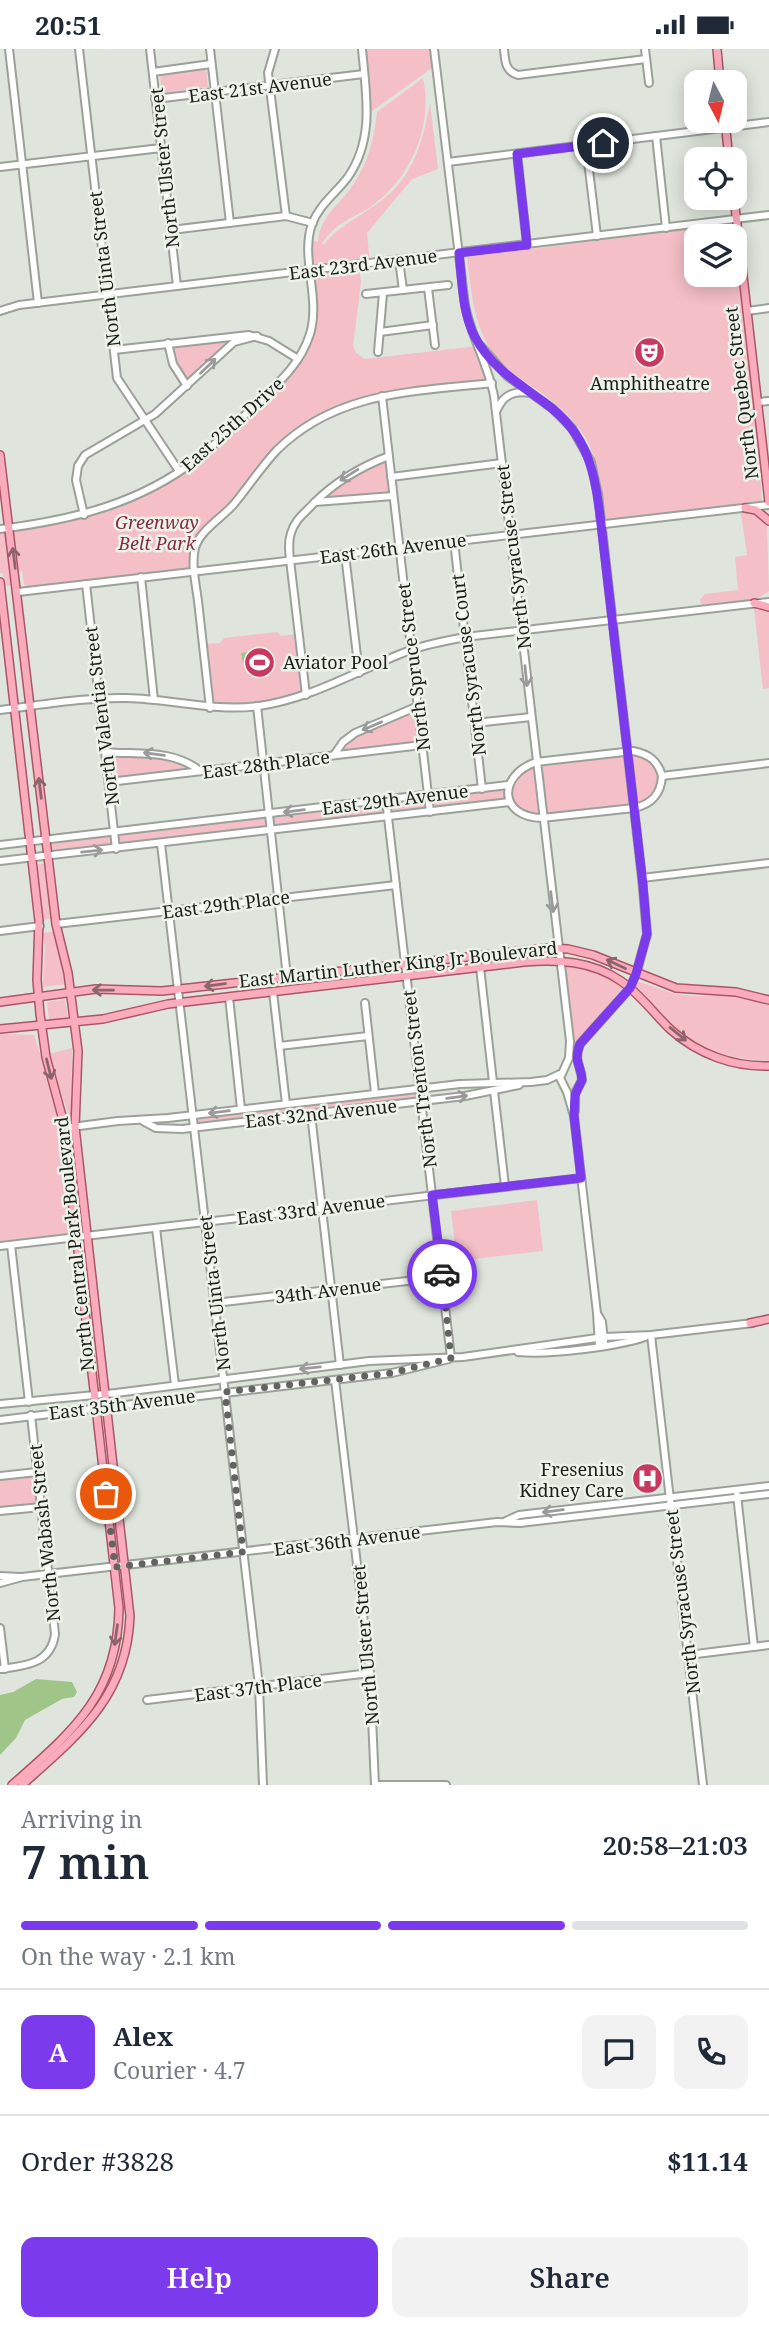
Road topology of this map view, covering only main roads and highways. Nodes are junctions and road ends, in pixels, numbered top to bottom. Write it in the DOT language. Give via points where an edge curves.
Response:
graph roads {
  1 [pos="717,49"];
  2 [pos="719,70"];
  3 [pos="736,210"];
  4 [pos="0,455"];
  5 [pos="2,478"];
  6 [pos="769,503"];
  7 [pos="745,508"];
  8 [pos="769,521"];
  9 [pos="0,582"];
  10 [pos="1,594"];
  11 [pos="754,603"];
  12 [pos="769,607"];
  13 [pos="70,991"];
  14 [pos="769,993"];
  15 [pos="38,995"];
  16 [pos="752,995"];
  17 [pos="769,1000"];
  18 [pos="0,1002"];
  19 [pos="74,1022"];
  20 [pos="41,1026"];
  21 [pos="0,1029"];
  22 [pos="769,1066"];
  23 [pos="769,1321"];
  24 [pos="751,1323"];
  25 [pos="18,1784"];
  1 -- 2 [label="main road"];
  3 -- 6 [label="main road, North Quebec Street"];
  4 -- 5 [label="main road, North Central Park Boulevard"];
  13 -- 5 [label="main road, North Central Park Boulevard, one-way" via="56,924"];
  7 -- 8 [label="main road" via="761,512"];
  9 -- 10 [label="main road, North Central Park Boulevard"];
  10 -- 15 [label="main road, North Central Park Boulevard" via="40,926"];
  11 -- 12 [label="main road"];
  13 -- 15 [label="main road, East Martin Luther King Jr Boulevard"];
  16 -- 13 [label="main road, East Martin Luther King Jr Boulevard, one-way" via="676,988 593,955 558,948 178,990"];
  13 -- 19 [label="main road, North Central Park Boulevard"];
  14 -- 16 [label="main road"];
  15 -- 18 [label="main road, East Martin Luther King Jr Boulevard"];
  15 -- 20 [label="main road, North Central Park Boulevard"];
  16 -- 17 [label="main road, East Martin Luther King Jr Boulevard"];
  19 -- 20 [label="main road, East Martin Luther King Jr Boulevard"];
  19 -- 22 [label="main road, East Martin Luther King Jr Boulevard, one-way" via="180,1002 560,961 614,977 672,1031 700,1050 726,1061"];
  19 -- 25 [label="main road, North Central Park Boulevard" via="78,1067 75,1127 126,1566 129,1635 121,1668 99,1710"];
  20 -- 21 [label="main road, East Martin Luther King Jr Boulevard"];
  20 -- 25 [label="main road, North Central Park Boulevard, one-way" via="64,1128 119,1608 110,1666 98,1695 72,1730"];
  23 -- 24 [label="main road"];
}
